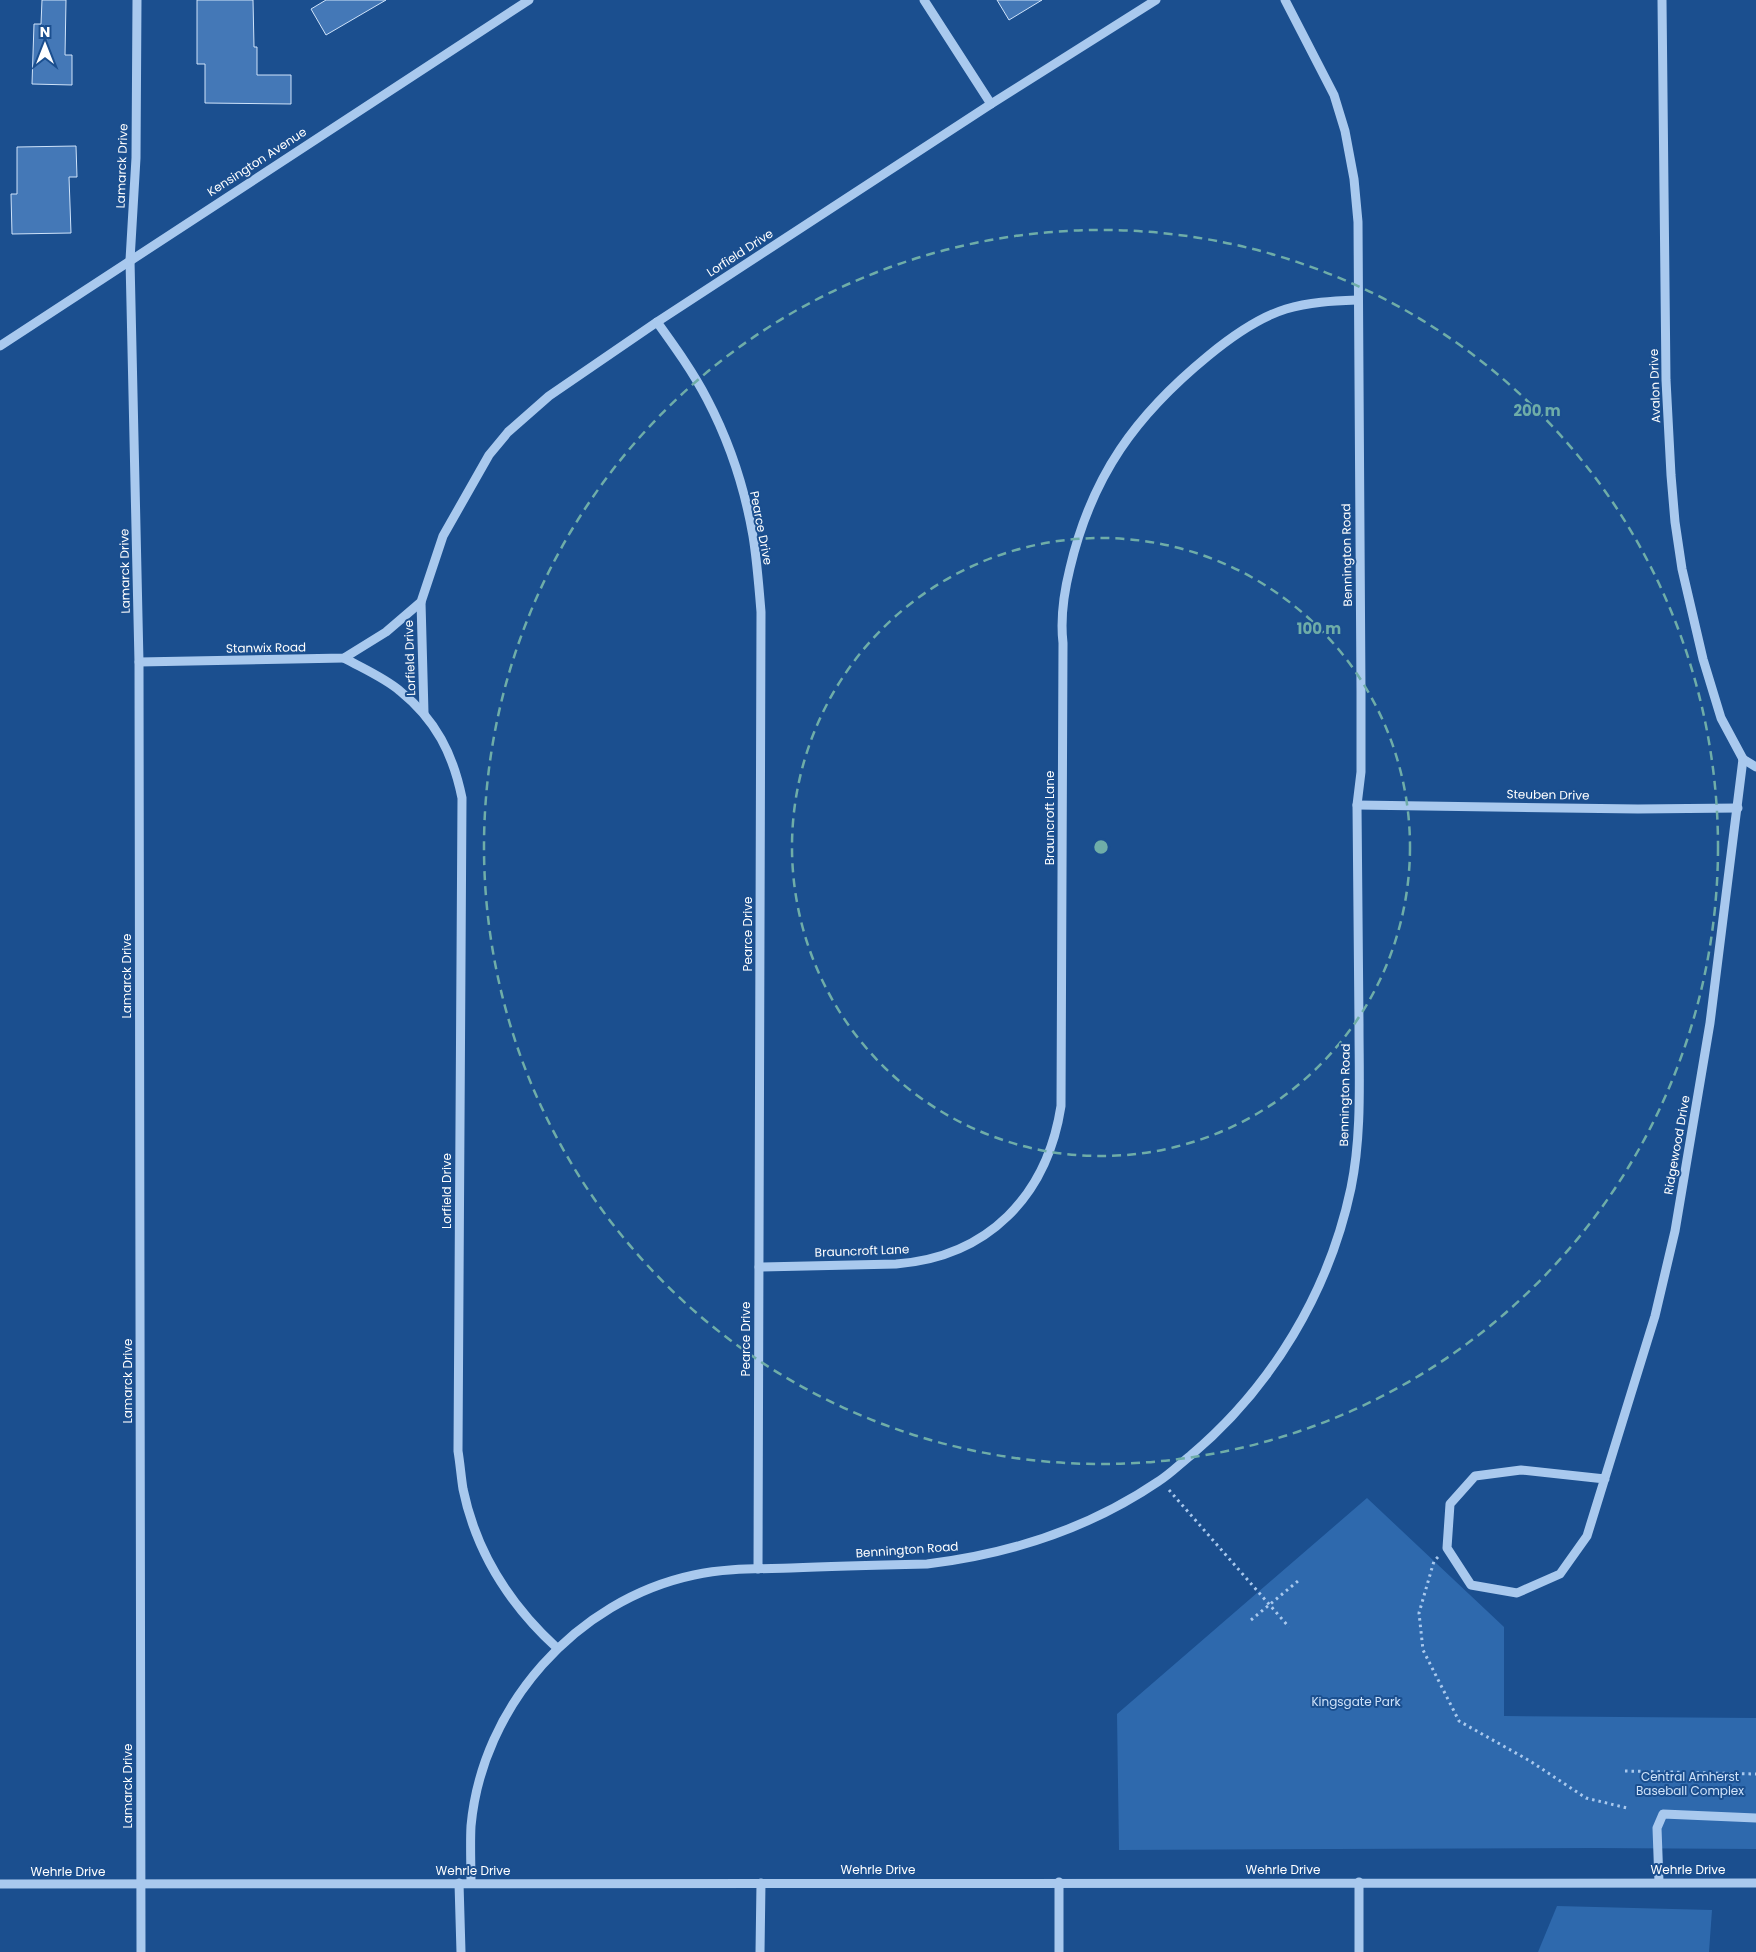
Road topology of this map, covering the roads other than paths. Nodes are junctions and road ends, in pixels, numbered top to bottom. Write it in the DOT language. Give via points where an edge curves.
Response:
graph roads {
  1 [pos="137,0"];
  2 [pos="529,0"];
  3 [pos="924,0"];
  4 [pos="1156,0"];
  5 [pos="1285,0"];
  6 [pos="1662,0"];
  7 [pos="991,104"];
  8 [pos="130,260"];
  9 [pos="1357,300"];
  10 [pos="657,322"];
  11 [pos="0,346"];
  12 [pos="421,602"];
  13 [pos="344,658"];
  14 [pos="139,662"];
  15 [pos="424,713"];
  16 [pos="1743,759"];
  17 [pos="1756,767"];
  18 [pos="1357,805"];
  19 [pos="1738,808"];
  20 [pos="759,1267"];
  21 [pos="1605,1478"];
  22 [pos="758,1569"];
  23 [pos="557,1648"];
  24 [pos="1756,1818"];
  25 [pos="1059,1882"];
  26 [pos="1359,1882"];
  27 [pos="1659,1882"];
  28 [pos="459,1883"];
  29 [pos="471,1883"];
  30 [pos="761,1883"];
  31 [pos="1756,1883"];
  32 [pos="0,1884"];
  33 [pos="141,1884"];
  34 [pos="141,1952"];
  35 [pos="461,1952"];
  36 [pos="760,1952"];
  37 [pos="1059,1952"];
  38 [pos="1359,1952"];
  1 -- 8 [label="street, Lamarck Drive" via="136,158"];
  2 -- 8 [label="street, Kensington Avenue"];
  3 -- 7 [label="street"];
  4 -- 7 [label="street, Lorfield Drive"];
  5 -- 9 [label="street, Bennington Road" via="1334,95 1345,131 1358,222"];
  6 -- 16 [label="street, Avalon Drive" via="1666,380 1674,512 1682,569 1703,659 1720,718"];
  7 -- 10 [label="street, Lorfield Drive"];
  8 -- 11 [label="street, Kensington Avenue"];
  8 -- 14 [label="street, Lamarck Drive"];
  9 -- 18 [label="street, Bennington Road" via="1361,692 1361,772"];
  9 -- 20 [label="street, Brauncroft Lane" via="1314,302 1285,309 1226,341 1185,374 1145,415 1120,447 1091,501 1075,546 1061,626 1061,1106 1048,1158 1034,1184 995,1228 942,1256 896,1264"];
  10 -- 12 [label="street, Lorfield Drive" via="557,390 508,432 489,455 443,536"];
  10 -- 20 [label="street, Pearce Drive" via="686,363 725,437 753,536 762,612"];
  12 -- 13 [label="street, Lorfield Drive" via="386,632"];
  12 -- 15 [label="street, Lorfield Drive"];
  13 -- 14 [label="street, Stanwix Road"];
  13 -- 15 [label="street, Lorfield Drive" via="399,690"];
  14 -- 33 [label="street, Lamarck Drive"];
  15 -- 23 [label="street, Lorfield Drive" via="447,747 462,798 458,1451 463,1488 484,1552 502,1586 519,1609"];
  16 -- 17 [label="street"];
  16 -- 19 [label="street, Ridgewood Drive"];
  18 -- 19 [label="street, Steuben Drive"];
  18 -- 22 [label="street, Bennington Road" via="1359,1122 1351,1187 1321,1281 1273,1367 1208,1441 1161,1481 1085,1522 1040,1541 960,1560 927,1564"];
  19 -- 21 [label="street, Ridgewood Drive" via="1710,1023 1675,1231 1655,1316"];
  20 -- 22 [label="street, Pearce Drive"];
  21 -- 21 [label="street, Ridgewood Drive" via="1587,1536 1560,1574 1517,1593 1471,1585 1447,1548 1450,1504 1475,1476 1521,1470"];
  22 -- 23 [label="street, Bennington Road" via="730,1569 657,1585 623,1600 591,1620"];
  23 -- 29 [label="street, Bennington Road" via="530,1678 491,1748 471,1826"];
  24 -- 27 [label="street" via="1663,1814 1657,1828"];
  25 -- 26 [label="street, Wehrle Drive"];
  25 -- 30 [label="street, Wehrle Drive"];
  25 -- 37 [label="street"];
  26 -- 27 [label="street, Wehrle Drive"];
  26 -- 38 [label="street"];
  27 -- 31 [label="street, Wehrle Drive"];
  28 -- 29 [label="street, Wehrle Drive"];
  28 -- 33 [label="street, Wehrle Drive"];
  28 -- 35 [label="street"];
  29 -- 30 [label="street, Wehrle Drive"];
  30 -- 36 [label="street"];
  32 -- 33 [label="street, Wehrle Drive"];
  33 -- 34 [label="street, Lamarck Drive"];
}
